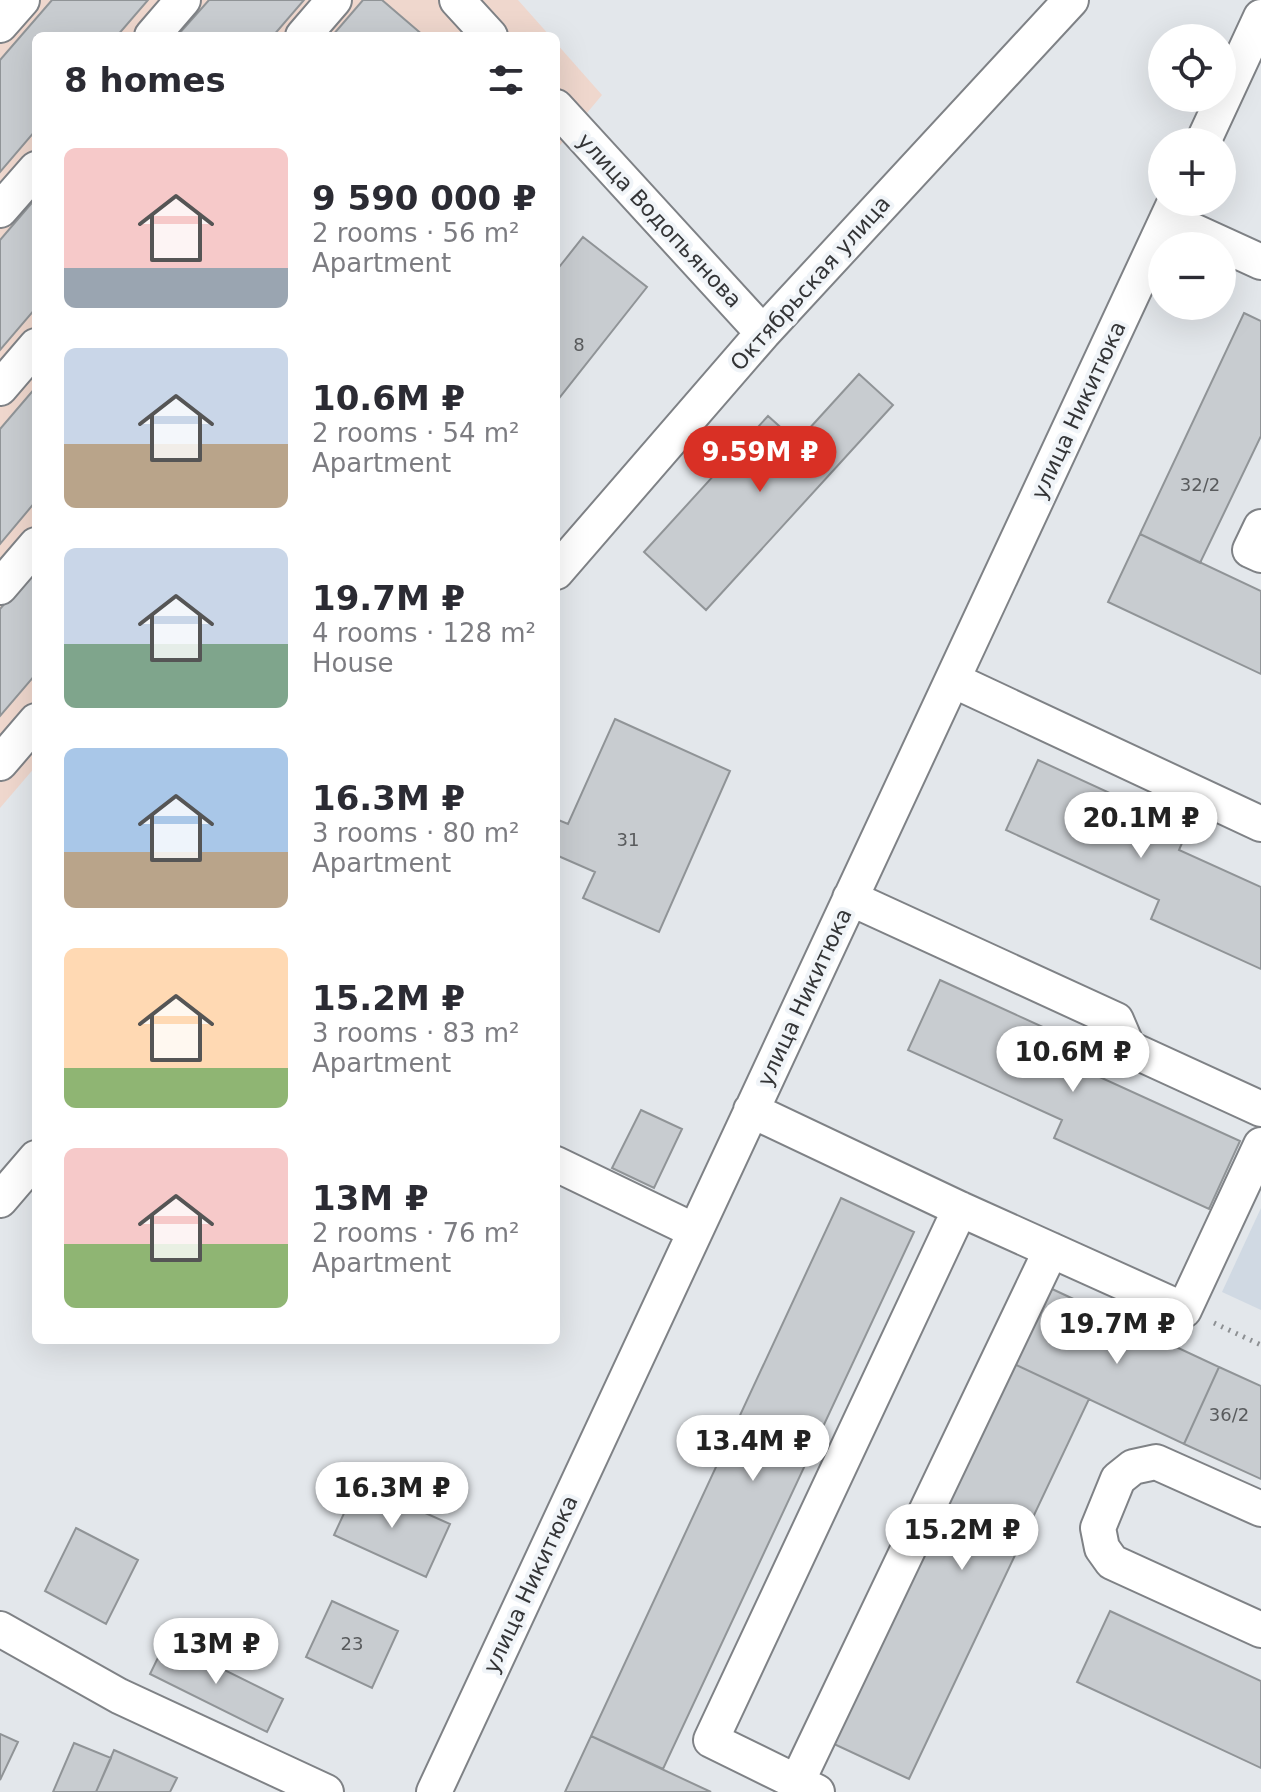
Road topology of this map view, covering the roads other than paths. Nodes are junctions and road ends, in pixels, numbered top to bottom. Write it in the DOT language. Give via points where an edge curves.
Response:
graph roads {
  1 [pos="22,0"];
  2 [pos="183,0"];
  3 [pos="334,0"];
  4 [pos="457,0"];
  5 [pos="1071,0"];
  6 [pos="1261,17"];
  7 [pos="0,25"];
  8 [pos="155,32"];
  9 [pos="306,32"];
  10 [pos="480,32"];
  11 [pos="560,111"];
  12 [pos="1209,128"];
  13 [pos="32,174"];
  14 [pos="0,210"];
  15 [pos="1169,216"];
  16 [pos="1180,216"];
  17 [pos="1261,262"];
  18 [pos="763,333"];
  19 [pos="32,351"];
  20 [pos="0,388"];
  21 [pos="1261,527"];
  22 [pos="32,550"];
  23 [pos="1261,555"];
  24 [pos="560,567"];
  25 [pos="0,587"];
  26 [pos="953,680"];
  27 [pos="32,726"];
  28 [pos="0,763"];
  29 [pos="1261,824"];
  30 [pos="850,898"];
  31 [pos="1261,1109"];
  32 [pos="751,1110"];
  33 [pos="1261,1145"];
  34 [pos="32,1163"];
  35 [pos="560,1166"];
  36 [pos="0,1200"];
  37 [pos="960,1209"];
  38 [pos="695,1231"];
  39 [pos="1051,1250"];
  40 [pos="1261,1509"];
  41 [pos="0,1629"];
  42 [pos="1261,1630"];
  43 [pos="807,1787"];
  44 [pos="326,1792"];
  45 [pos="434,1792"];
  1 -- 7 [label="street"];
  2 -- 8 [label="street"];
  3 -- 9 [label="street"];
  4 -- 10 [label="street"];
  5 -- 18 [label="street, Октябрьская улица"];
  6 -- 12 [label="street"];
  11 -- 18 [label="street, улица Водопьянова"];
  13 -- 14 [label="street"];
  15 -- 26 [label="street, улица Никитюка"];
  16 -- 17 [label="street"];
  18 -- 24 [label="street, Октябрьская улица"];
  19 -- 20 [label="street"];
  21 -- 23 [label="street" via="1250,550"];
  22 -- 25 [label="street"];
  26 -- 29 [label="street"];
  26 -- 30 [label="street, улица Никитюка"];
  27 -- 28 [label="street"];
  30 -- 31 [label="street" via="1116,1020 1128,1048"];
  30 -- 32 [label="street, улица Никитюка"];
  32 -- 37 [label="street"];
  32 -- 38 [label="street, улица Никитюка"];
  33 -- 39 [label="street" via="1184,1310"];
  34 -- 36 [label="street"];
  35 -- 38 [label="street"];
  37 -- 39 [label="street"];
  37 -- 43 [label="street" via="711,1740"];
  38 -- 45 [label="street, улица Никитюка"];
  39 -- 43 [label="street"];
  40 -- 42 [label="street" via="1156,1462 1133,1467 1118,1479 1098,1528 1112,1562"];
  41 -- 44 [label="street" via="119,1696"];
}
